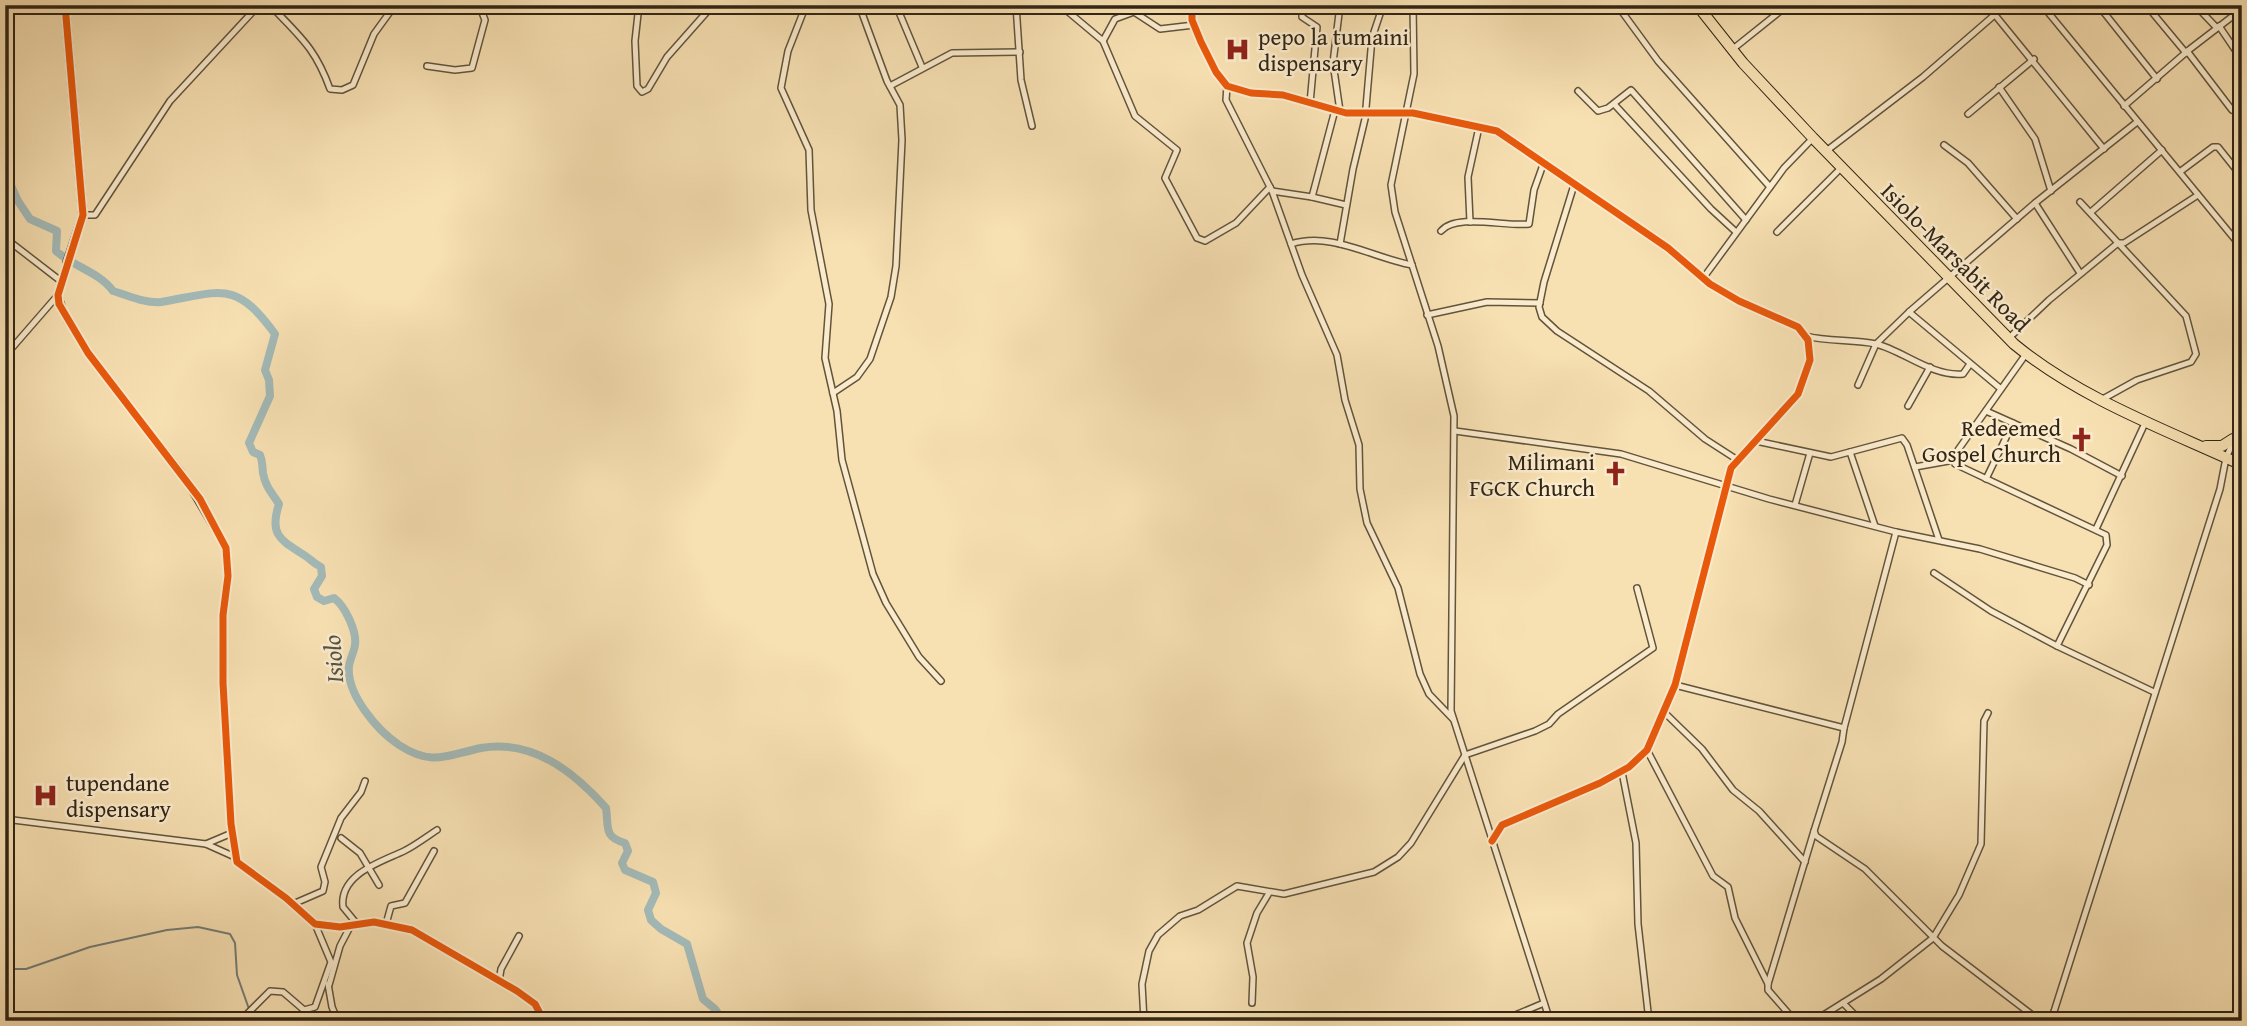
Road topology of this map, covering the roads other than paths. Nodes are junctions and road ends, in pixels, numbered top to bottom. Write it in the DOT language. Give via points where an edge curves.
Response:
graph roads {
  1 [pos="65,5"];
  2 [pos="259,5"];
  3 [pos="270,5"];
  4 [pos="395,5"];
  5 [pos="479,5"];
  6 [pos="639,5"];
  7 [pos="713,5"];
  8 [pos="806,5"];
  9 [pos="859,5"];
  10 [pos="896,5"];
  11 [pos="1016,5"];
  12 [pos="1060,5"];
  13 [pos="1131,5"];
  14 [pos="1192,5"];
  15 [pos="1302,5"];
  16 [pos="1340,5"];
  17 [pos="1382,5"];
  18 [pos="1413,5"];
  19 [pos="1616,5"];
  20 [pos="1697,5"];
  21 [pos="1788,5"];
  22 [pos="2006,5"];
  23 [pos="2042,5"];
  24 [pos="2098,5"];
  25 [pos="2146,5"];
  26 [pos="2195,5"];
  27 [pos="2242,9"];
  28 [pos="1134,12"];
  29 [pos="1995,15"];
  30 [pos="1194,25"];
  31 [pos="2218,27"];
  32 [pos="1103,41"];
  33 [pos="1733,50"];
  34 [pos="1020,52"];
  35 [pos="2186,52"];
  36 [pos="2034,59"];
  37 [pos="2242,60"];
  38 [pos="427,66"];
  39 [pos="922,67"];
  40 [pos="2157,79"];
  41 [pos="890,86"];
  42 [pos="1227,86"];
  43 [pos="2000,87"];
  44 [pos="1578,91"];
  45 [pos="1310,103"];
  46 [pos="1614,104"];
  47 [pos="2124,106"];
  48 [pos="1338,110"];
  49 [pos="2232,110"];
  50 [pos="1405,112"];
  51 [pos="1366,113"];
  52 [pos="1968,114"];
  53 [pos="2137,122"];
  54 [pos="1032,126"];
  55 [pos="1479,127"];
  56 [pos="1813,138"];
  57 [pos="1944,145"];
  58 [pos="2104,149"];
  59 [pos="2162,150"];
  60 [pos="1825,152"];
  61 [pos="1544,162"];
  62 [pos="1842,167"];
  63 [pos="2181,171"];
  64 [pos="2242,177"];
  65 [pos="1574,185"];
  66 [pos="1770,187"];
  67 [pos="1271,189"];
  68 [pos="2051,191"];
  69 [pos="2197,195"];
  70 [pos="1312,197"];
  71 [pos="2080,202"];
  72 [pos="2035,204"];
  73 [pos="1346,205"];
  74 [pos="2091,212"];
  75 [pos="83,215"];
  76 [pos="2017,219"];
  77 [pos="1746,220"];
  78 [pos="1470,222"];
  79 [pos="1441,232"];
  80 [pos="1736,232"];
  81 [pos="1777,232"];
  82 [pos="5,238"];
  83 [pos="2118,243"];
  84 [pos="1291,244"];
  85 [pos="1340,244"];
  86 [pos="2242,248"];
  87 [pos="69,258"];
  88 [pos="1412,265"];
  89 [pos="2080,273"];
  90 [pos="1703,277"];
  91 [pos="1947,278"];
  92 [pos="62,282"];
  93 [pos="58,295"];
  94 [pos="1539,303"];
  95 [pos="1909,312"];
  96 [pos="1427,315"];
  97 [pos="1806,336"];
  98 [pos="2008,339"];
  99 [pos="1876,344"];
  100 [pos="2026,354"];
  101 [pos="5,356"];
  102 [pos="1970,364"];
  103 [pos="1930,367"];
  104 [pos="1858,385"];
  105 [pos="2001,389"];
  106 [pos="833,393"];
  107 [pos="2101,400"];
  108 [pos="1908,406"];
  109 [pos="1986,411"];
  110 [pos="2242,419"];
  111 [pos="2146,421"];
  112 [pos="2013,424"];
  113 [pos="1455,431"];
  114 [pos="2236,434"];
  115 [pos="1755,441"];
  116 [pos="2199,445"];
  117 [pos="1850,452"];
  118 [pos="1810,453"];
  119 [pos="1735,459"];
  120 [pos="1954,460"];
  121 [pos="2227,461"];
  122 [pos="2242,465"];
  123 [pos="1914,467"];
  124 [pos="2122,476"];
  125 [pos="1986,479"];
  126 [pos="1726,487"];
  127 [pos="1795,505"];
  128 [pos="1875,526"];
  129 [pos="2096,530"];
  130 [pos="1896,531"];
  131 [pos="1939,540"];
  132 [pos="1934,573"];
  133 [pos="2089,585"];
  134 [pos="1637,588"];
  135 [pos="2057,646"];
  136 [pos="941,681"];
  137 [pos="1675,685"];
  138 [pos="2154,692"];
  139 [pos="1665,713"];
  140 [pos="1988,713"];
  141 [pos="1452,719"];
  142 [pos="1844,728"];
  143 [pos="1647,750"];
  144 [pos="1465,755"];
  145 [pos="1622,772"];
  146 [pos="365,781"];
  147 [pos="5,819"];
  148 [pos="437,830"];
  149 [pos="1814,831"];
  150 [pos="232,832"];
  151 [pos="341,838"];
  152 [pos="1492,841"];
  153 [pos="206,844"];
  154 [pos="434,851"];
  155 [pos="235,857"];
  156 [pos="1805,862"];
  157 [pos="369,868"];
  158 [pos="379,885"];
  159 [pos="1269,893"];
  160 [pos="293,904"];
  161 [pos="386,923"];
  162 [pos="315,924"];
  163 [pos="354,925"];
  164 [pos="519,936"];
  165 [pos="1933,938"];
  166 [pos="327,977"];
  167 [pos="499,981"];
  168 [pos="1768,984"];
  169 [pos="329,985"];
  170 [pos="1252,1003"];
  171 [pos="1544,1003"];
  172 [pos="1843,1003"];
  173 [pos="240,1021"];
  174 [pos="338,1021"];
  175 [pos="544,1021"];
  176 [pos="1144,1021"];
  177 [pos="1501,1021"];
  178 [pos="1550,1021"];
  179 [pos="1649,1021"];
  180 [pos="1796,1021"];
  181 [pos="1814,1021"];
  182 [pos="1861,1021"];
  183 [pos="2040,1021"];
  184 [pos="2051,1021"];
  1 -- 75 [label="street"];
  2 -- 75 [label="street" via="170,101 94,215"];
  3 -- 4 [label="street" via="305,38 330,89 342,90 353,85 374,34"];
  5 -- 38 [label="street" via="485,20 472,68"];
  6 -- 7 [label="street" via="635,52 637,86 642,92"];
  8 -- 106 [label="street" via="783,68 781,88 809,150 811,210 828,295 825,358"];
  9 -- 41 [label="street"];
  10 -- 39 [label="street"];
  11 -- 34 [label="street"];
  12 -- 32 [label="street"];
  13 -- 28 [label="street"];
  14 -- 30 [label="street"];
  15 -- 45 [label="street" via="1302,17 1317,27"];
  16 -- 48 [label="street" via="1333,63"];
  17 -- 51 [label="street" via="1371,43"];
  18 -- 50 [label="street" via="1413,74"];
  19 -- 66 [label="street" via="1658,61"];
  20 -- 33 [label="highway, Isiolo-Marsabit Road"];
  21 -- 33 [label="street"];
  22 -- 29 [label="street"];
  23 -- 47 [label="street"];
  24 -- 40 [label="street"];
  25 -- 35 [label="street"];
  26 -- 31 [label="street"];
  27 -- 31 [label="street"];
  28 -- 30 [label="street" via="1160,29"];
  28 -- 32 [label="street" via="1115,19"];
  29 -- 36 [label="street"];
  29 -- 60 [label="street"];
  30 -- 42 [label="street"];
  31 -- 35 [label="street"];
  31 -- 37 [label="street"];
  32 -- 67 [label="street" via="1135,116 1177,151 1165,178 1197,238 1205,241 1229,228"];
  33 -- 56 [label="highway, Isiolo-Marsabit Road"];
  34 -- 39 [label="street" via="957,52"];
  34 -- 54 [label="street"];
  35 -- 40 [label="street"];
  35 -- 49 [label="street"];
  36 -- 43 [label="street"];
  36 -- 58 [label="street"];
  39 -- 41 [label="street"];
  40 -- 47 [label="street"];
  41 -- 106 [label="street" via="900,105 902,125 894,284 870,359 857,377"];
  42 -- 45 [label="street"];
  42 -- 67 [label="street" via="1226,100"];
  43 -- 52 [label="street"];
  43 -- 68 [label="street" via="2035,139"];
  44 -- 46 [label="street" via="1596,111"];
  45 -- 48 [label="street"];
  46 -- 77 [label="street" via="1631,90 1636,93"];
  46 -- 80 [label="street"];
  47 -- 53 [label="street"];
  48 -- 51 [label="street"];
  48 -- 70 [label="street"];
  50 -- 51 [label="street"];
  50 -- 55 [label="street"];
  50 -- 88 [label="street" via="1391,185"];
  51 -- 73 [label="street"];
  53 -- 58 [label="street"];
  53 -- 59 [label="street"];
  55 -- 61 [label="street" via="1507,136"];
  55 -- 78 [label="street" via="1468,177"];
  56 -- 60 [label="highway, Isiolo-Marsabit Road"];
  56 -- 66 [label="street"];
  57 -- 76 [label="street" via="1968,163"];
  58 -- 68 [label="street"];
  59 -- 63 [label="street"];
  59 -- 74 [label="street"];
  60 -- 62 [label="highway, Isiolo-Marsabit Road"];
  61 -- 65 [label="street"];
  61 -- 78 [label="street" via="1530,223"];
  62 -- 81 [label="street"];
  62 -- 91 [label="highway, Isiolo-Marsabit Road"];
  63 -- 64 [label="street" via="2218,147"];
  63 -- 69 [label="street"];
  65 -- 90 [label="street" via="1624,216"];
  65 -- 94 [label="street"];
  66 -- 77 [label="street"];
  67 -- 70 [label="street"];
  67 -- 84 [label="street"];
  68 -- 72 [label="street"];
  69 -- 83 [label="street"];
  69 -- 86 [label="street"];
  70 -- 73 [label="street"];
  71 -- 74 [label="street"];
  72 -- 76 [label="street"];
  72 -- 89 [label="street"];
  73 -- 85 [label="street"];
  74 -- 83 [label="street"];
  75 -- 87 [label="street"];
  76 -- 91 [label="street"];
  77 -- 80 [label="street"];
  78 -- 79 [label="street" via="1447,226"];
  80 -- 90 [label="street"];
  82 -- 92 [label="street"];
  83 -- 89 [label="street"];
  83 -- 107 [label="street" via="2186,316 2196,354 2191,362 2137,380"];
  84 -- 85 [label="street"];
  84 -- 141 [label="street" via="1337,355 1359,444 1360,489 1367,523 1398,588 1420,674"];
  85 -- 88 [label="street"];
  87 -- 92 [label="street"];
  88 -- 96 [label="street"];
  89 -- 98 [label="street"];
  90 -- 97 [label="street" via="1730,297 1792,324"];
  91 -- 95 [label="street"];
  91 -- 98 [label="highway, Isiolo-Marsabit Road"];
  92 -- 93 [label="street"];
  93 -- 101 [label="street"];
  93 -- 150 [label="street" via="74,333 181,472 226,548 223,682"];
  94 -- 96 [label="street" via="1487,302"];
  94 -- 119 [label="street" via="1542,317 1552,327 1649,391"];
  95 -- 99 [label="street"];
  95 -- 102 [label="street"];
  96 -- 113 [label="street" via="1448,382"];
  97 -- 99 [label="street"];
  97 -- 115 [label="street" via="1811,356 1803,383 1791,403"];
  98 -- 100 [label="highway, Isiolo-Marsabit Road"];
  99 -- 103 [label="street"];
  99 -- 104 [label="street"];
  100 -- 105 [label="street"];
  100 -- 107 [label="highway, Isiolo-Marsabit Road"];
  102 -- 103 [label="street" via="1961,375"];
  102 -- 105 [label="street"];
  103 -- 108 [label="street"];
  105 -- 109 [label="street"];
  106 -- 136 [label="street" via="844,469 877,584 894,620"];
  107 -- 111 [label="highway, Isiolo-Marsabit Road"];
  109 -- 112 [label="street"];
  109 -- 120 [label="street"];
  110 -- 114 [label="street"];
  111 -- 116 [label="highway, Isiolo-Marsabit Road"];
  111 -- 124 [label="street"];
  112 -- 124 [label="street"];
  112 -- 125 [label="street"];
  113 -- 126 [label="street" via="1621,454"];
  113 -- 141 [label="street"];
  114 -- 116 [label="highway" via="2220,446"];
  114 -- 121 [label="street"];
  114 -- 121 [label="street"];
  115 -- 118 [label="street"];
  115 -- 119 [label="street"];
  116 -- 121 [label="highway, Isiolo-Marsabit Road"];
  117 -- 118 [label="street" via="1831,457"];
  117 -- 123 [label="street" via="1900,437"];
  117 -- 128 [label="street"];
  118 -- 127 [label="street"];
  119 -- 126 [label="street"];
  120 -- 123 [label="street"];
  120 -- 125 [label="street" via="1962,469"];
  121 -- 122 [label="highway, Isiolo-Marsabit Road"];
  121 -- 138 [label="street"];
  123 -- 131 [label="street"];
  124 -- 129 [label="street"];
  125 -- 129 [label="street"];
  126 -- 127 [label="street"];
  126 -- 137 [label="street"];
  127 -- 128 [label="street"];
  128 -- 130 [label="street"];
  129 -- 133 [label="street" via="2108,541"];
  130 -- 131 [label="street"];
  130 -- 142 [label="street"];
  131 -- 133 [label="street" via="2039,566"];
  132 -- 135 [label="street" via="1991,611"];
  133 -- 135 [label="street"];
  134 -- 144 [label="street" via="1653,648 1546,726"];
  135 -- 138 [label="street"];
  137 -- 139 [label="street"];
  137 -- 142 [label="street"];
  138 -- 184 [label="street"];
  139 -- 143 [label="street"];
  139 -- 156 [label="street"];
  140 -- 165 [label="street" via="1984,721 1980,853"];
  141 -- 144 [label="street"];
  142 -- 149 [label="street"];
  143 -- 145 [label="street"];
  143 -- 168 [label="street" via="1713,876 1726,884 1735,918"];
  144 -- 152 [label="street"];
  144 -- 159 [label="street" via="1424,825 1404,852 1390,862 1363,876 1296,892"];
  145 -- 152 [label="street" via="1502,825"];
  145 -- 179 [label="street" via="1636,843 1638,924"];
  146 -- 160 [label="street" via="341,818 321,867 323,891"];
  147 -- 153 [label="street"];
  148 -- 157 [label="street"];
  149 -- 156 [label="street"];
  149 -- 165 [label="street" via="1820,841 1865,869"];
  150 -- 153 [label="street"];
  150 -- 155 [label="street"];
  151 -- 157 [label="street" via="360,853"];
  152 -- 171 [label="street"];
  153 -- 155 [label="street"];
  154 -- 161 [label="street" via="405,903 391,906"];
  155 -- 160 [label="street" via="244,869"];
  156 -- 168 [label="street"];
  157 -- 158 [label="street"];
  157 -- 163 [label="street" via="351,883 342,900"];
  159 -- 170 [label="street" via="1247,943"];
  159 -- 176 [label="street" via="1248,886 1232,888 1198,911 1180,916 1158,934 1142,984"];
  160 -- 162 [label="street"];
  161 -- 163 [label="street"];
  161 -- 167 [label="street" via="412,930"];
  162 -- 163 [label="street"];
  162 -- 166 [label="street" via="329,955"];
  163 -- 169 [label="street" via="340,946"];
  164 -- 167 [label="street"];
  165 -- 172 [label="street"];
  165 -- 183 [label="street"];
  166 -- 169 [label="street"];
  166 -- 173 [label="street" via="311,1010 300,1008 283,992 270,991"];
  167 -- 175 [label="street" via="535,1004"];
  168 -- 180 [label="street" via="1768,990"];
  169 -- 174 [label="street"];
  171 -- 177 [label="street"];
  171 -- 178 [label="street"];
  172 -- 181 [label="street"];
  172 -- 182 [label="street"];
}
